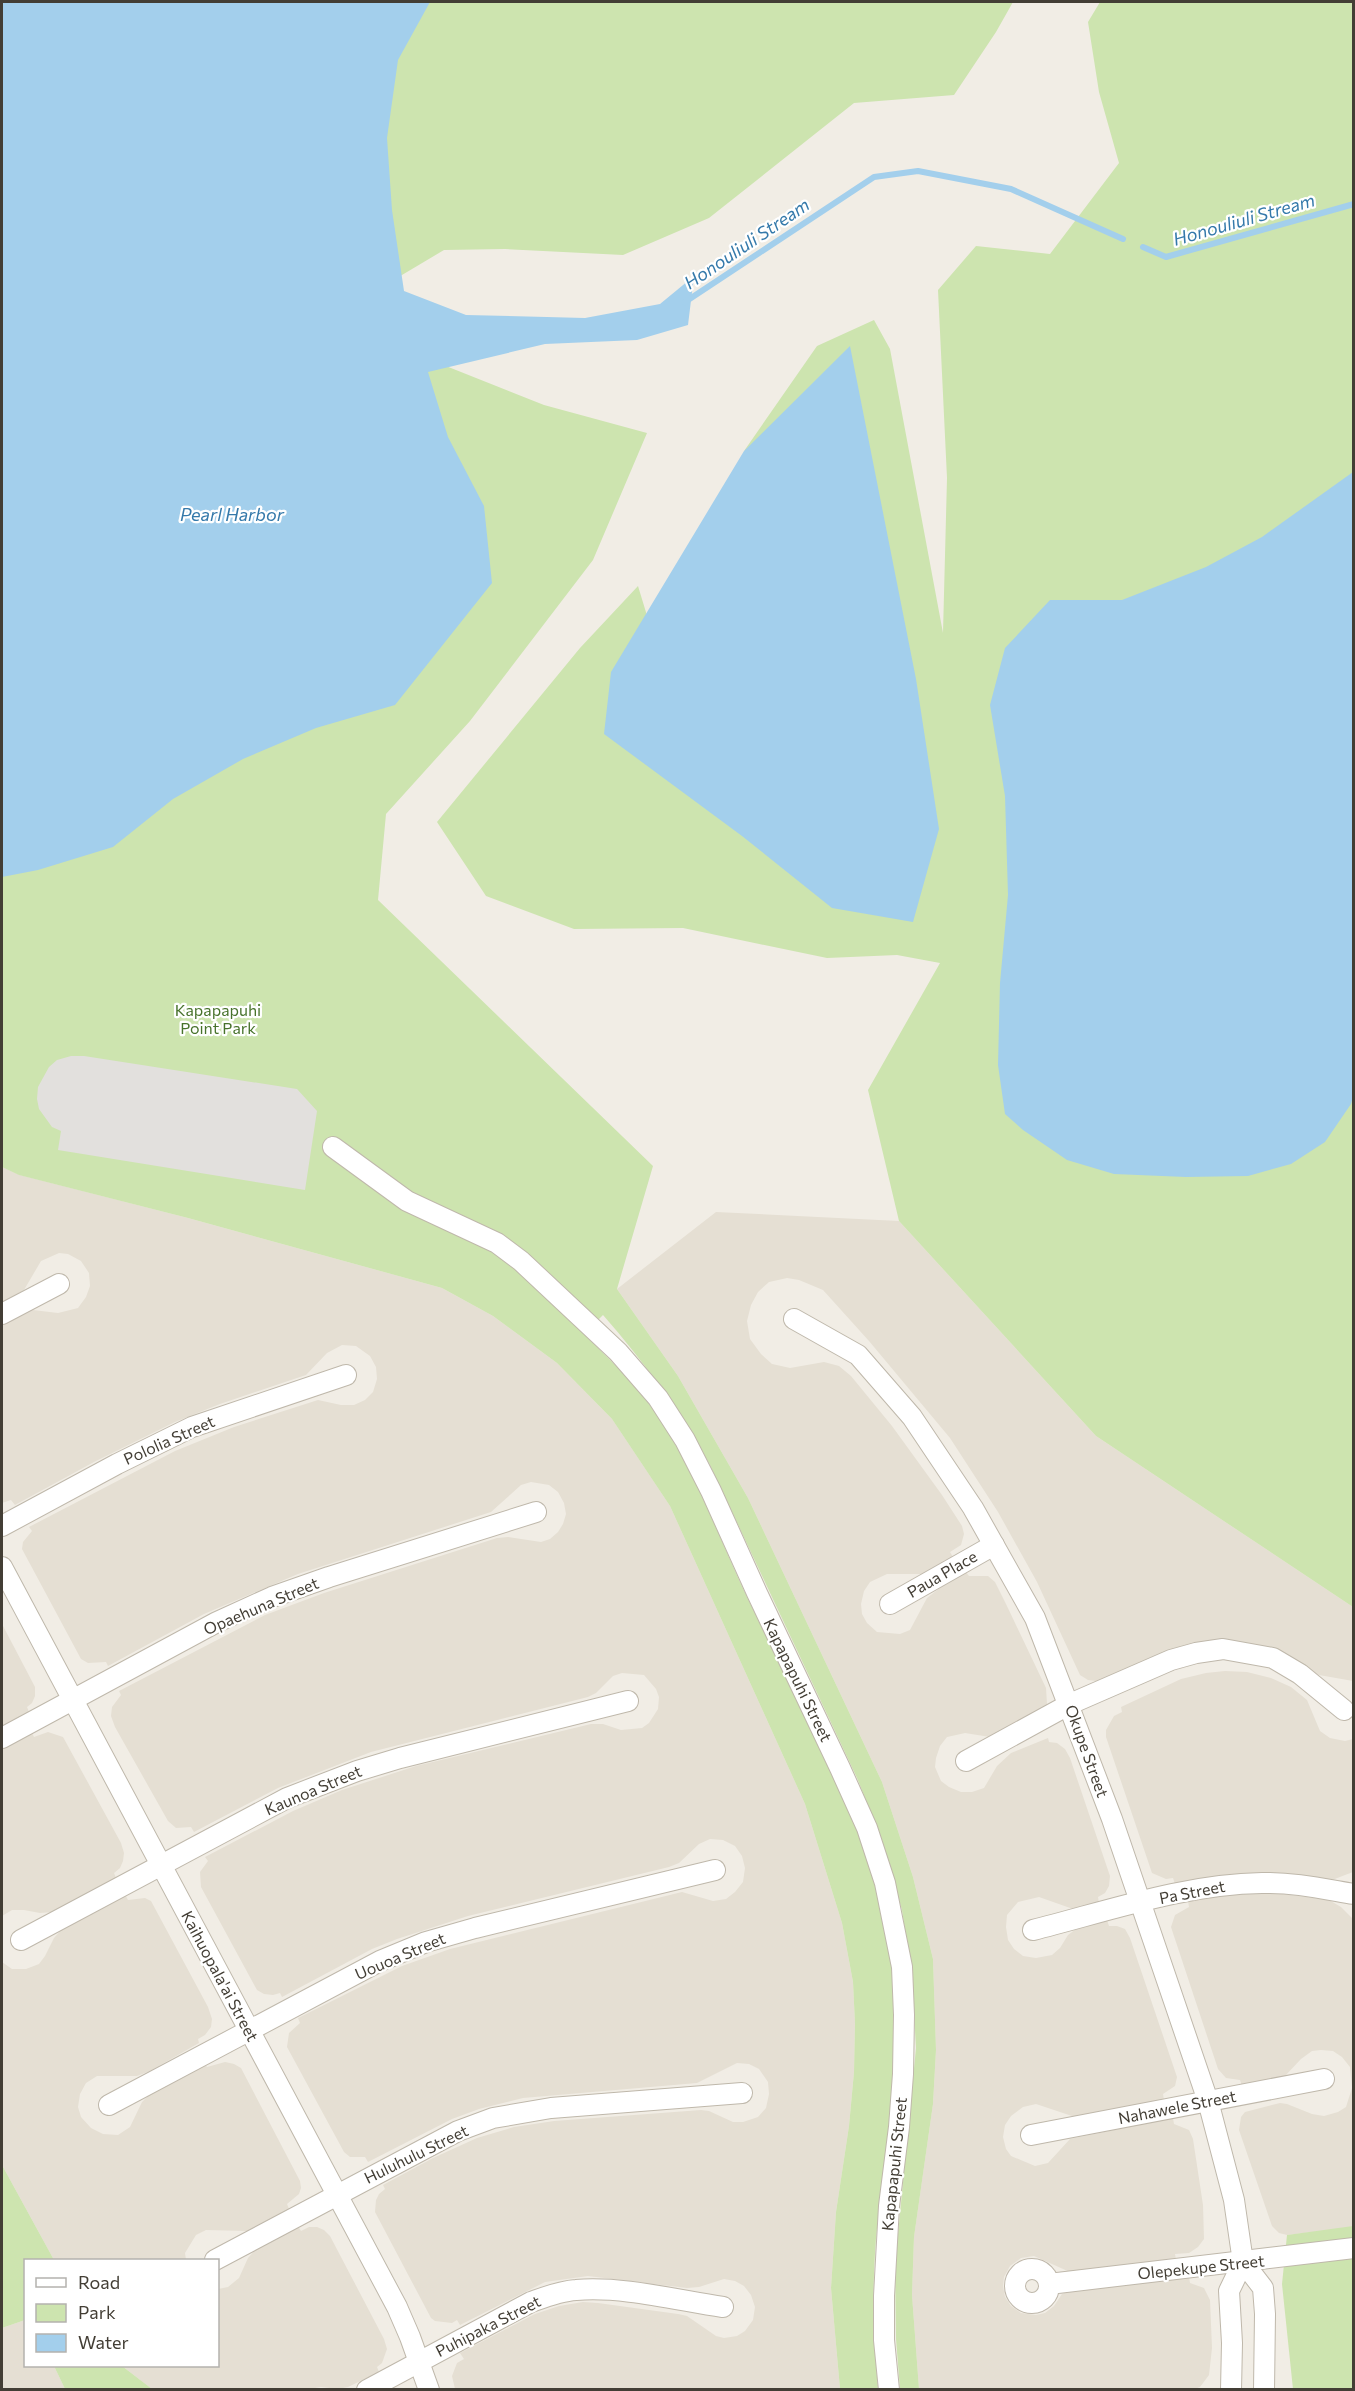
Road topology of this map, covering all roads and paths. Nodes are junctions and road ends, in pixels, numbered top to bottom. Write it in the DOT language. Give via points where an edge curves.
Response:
graph roads {
  1 [pos="333,1147"];
  2 [pos="59,1284"];
  3 [pos="2,1314"];
  4 [pos="794,1319"];
  5 [pos="346,1375"];
  6 [pos="536,1512"];
  7 [pos="2,1526"];
  8 [pos="994,1545"];
  9 [pos="2,1567"];
  10 [pos="890,1604"];
  11 [pos="73,1700"];
  12 [pos="628,1701"];
  13 [pos="1070,1704"];
  14 [pos="1344,1710"];
  15 [pos="2,1738"];
  16 [pos="966,1761"];
  17 [pos="161,1865"];
  18 [pos="715,1870"];
  19 [pos="1353,1894"];
  20 [pos="1140,1902"];
  21 [pos="1033,1930"];
  22 [pos="21,1940"];
  23 [pos="249,2029"];
  24 [pos="1324,2079"];
  25 [pos="742,2093"];
  26 [pos="1208,2102"];
  27 [pos="109,2105"];
  28 [pos="1031,2135"];
  29 [pos="336,2194"];
  30 [pos="1353,2248"];
  31 [pos="217,2259"];
  32 [pos="1244,2262"];
  33 [pos="1049,2284"];
  34 [pos="723,2307"];
  35 [pos="419,2362"];
  36 [pos="367,2390"];
  37 [pos="429,2390"];
  38 [pos="889,2390"];
  39 [pos="1231,2390"];
  40 [pos="1264,2390"];
  1 -- 38 [label="street, Kapapapuhi Street" via="407,1201 497,1243 521,1261 618,1352 658,1398 711,1491 867,1828 885,1883 902,1967 904,2015 903,2074 884,2296"];
  2 -- 3 [label="street"];
  4 -- 8 [label="street, Okupe Street" via="858,1355 912,1418"];
  5 -- 7 [label="street, Pololia Street" via="192,1427"];
  6 -- 11 [label="street, Opaehuna Street" via="272,1597 217,1622"];
  8 -- 10 [label="street, Paua Place"];
  8 -- 13 [label="street, Okupe Street" via="1035,1618"];
  9 -- 11 [label="street, Kaihuopala'ai Street"];
  11 -- 15 [label="street, Opaehuna Street"];
  11 -- 17 [label="street, Kaihuopala'ai Street"];
  12 -- 17 [label="street, Kaunoa Street" via="357,1771 287,1798"];
  13 -- 14 [label="street" via="1171,1660 1223,1649 1273,1658 1300,1674"];
  13 -- 16 [label="street"];
  13 -- 20 [label="street, Okupe Street"];
  17 -- 22 [label="street, Kaunoa Street"];
  17 -- 23 [label="street, Kaihuopala'ai Street"];
  18 -- 23 [label="street, Uouoa Street" via="426,1942 380,1961"];
  19 -- 20 [label="street, Pa Street" via="1306,1886 1237,1884"];
  20 -- 21 [label="street, Pa Street"];
  20 -- 26 [label="street, Okupe Street"];
  23 -- 27 [label="street, Uouoa Street"];
  23 -- 29 [label="street, Kaihuopala'ai Street"];
  24 -- 26 [label="street, Nahawele Street"];
  25 -- 29 [label="street, Huluhulu Street" via="551,2108 493,2118 458,2131"];
  26 -- 28 [label="street, Nahawele Street"];
  26 -- 32 [label="street, Okupe Street"];
  29 -- 31 [label="street, Huluhulu Street"];
  29 -- 35 [label="street, Kaihuopala'ai Street" via="397,2307"];
  30 -- 32 [label="street, Olepekupe Street"];
  32 -- 33 [label="street, Olepekupe Street"];
  32 -- 39 [label="street" via="1229,2291"];
  32 -- 40 [label="street, Okupe Street" via="1263,2288"];
  34 -- 35 [label="street, Puhipaka Street" via="605,2290 574,2290 531,2302"];
  35 -- 36 [label="street, Puhipaka Street"];
  35 -- 37 [label="street, Kaihuopala'ai Street"];
}
